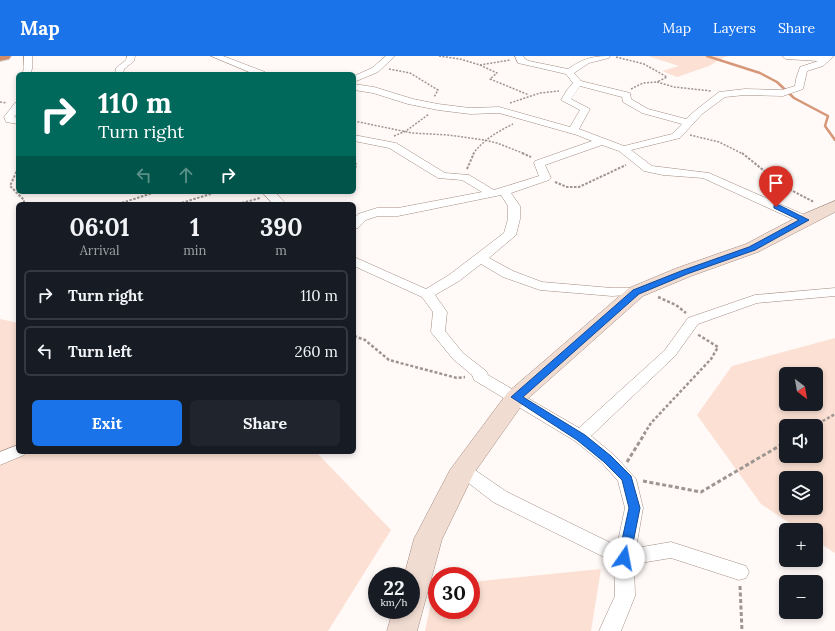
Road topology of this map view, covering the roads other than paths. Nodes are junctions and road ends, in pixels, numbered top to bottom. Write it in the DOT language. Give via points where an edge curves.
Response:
graph roads {
  1 [pos="4,56"];
  2 [pos="28,56"];
  3 [pos="131,56"];
  4 [pos="215,56"];
  5 [pos="391,56"];
  6 [pos="606,56"];
  7 [pos="786,56"];
  8 [pos="0,57"];
  9 [pos="520,58"];
  10 [pos="828,58"];
  11 [pos="27,72"];
  12 [pos="119,72"];
  13 [pos="257,72"];
  14 [pos="569,72"];
  15 [pos="356,78"];
  16 [pos="578,83"];
  17 [pos="356,87"];
  18 [pos="16,107"];
  19 [pos="16,121"];
  20 [pos="688,123"];
  21 [pos="573,131"];
  22 [pos="356,138"];
  23 [pos="602,141"];
  24 [pos="623,149"];
  25 [pos="498,192"];
  26 [pos="833,209"];
  27 [pos="805,220"];
  28 [pos="356,223"];
  29 [pos="480,258"];
  30 [pos="356,262"];
  31 [pos="639,291"];
  32 [pos="835,292"];
  33 [pos="427,294"];
  34 [pos="516,397"];
  35 [pos="580,437"];
  36 [pos="16,452"];
  37 [pos="0,459"];
  38 [pos="463,470"];
  39 [pos="624,558"];
  40 [pos="420,568"];
  41 [pos="739,572"];
  42 [pos="405,619"];
  43 [pos="402,631"];
  44 [pos="610,631"];
  1 -- 8 [label="highway"];
  2 -- 11 [label="street"];
  3 -- 12 [label="street" via="130,61 120,68"];
  4 -- 13 [label="street"];
  5 -- 15 [label="street" via="379,67"];
  6 -- 14 [label="street" via="586,61"];
  7 -- 10 [label="street"];
  9 -- 14 [label="street" via="527,63"];
  10 -- 20 [label="street" via="820,64 803,69 800,87 793,91 722,94"];
  14 -- 16 [label="street"];
  16 -- 20 [label="street" via="626,95 626,100 645,111"];
  16 -- 21 [label="street" via="566,100 585,109"];
  17 -- 21 [label="street" via="424,105 470,111 498,110"];
  18 -- 19 [label="street" via="9,116 10,120"];
  20 -- 24 [label="street" via="676,136"];
  21 -- 23 [label="street"];
  22 -- 25 [label="street" via="392,145 442,176 465,177"];
  23 -- 24 [label="street"];
  23 -- 25 [label="street" via="539,163 545,178"];
  24 -- 27 [label="street" via="648,169 705,175"];
  25 -- 28 [label="street" via="398,212 377,212 362,217"];
  25 -- 29 [label="street" via="514,206 510,235"];
  26 -- 27 [label="street"];
  27 -- 31 [label="street" via="752,248"];
  29 -- 31 [label="street" via="508,274 540,286 606,292"];
  29 -- 33 [label="street"];
  30 -- 33 [label="street"];
  31 -- 34 [label="street"];
  32 -- 35 [label="street" via="755,299 690,325 670,353"];
  33 -- 34 [label="street" via="440,312 438,332 458,356 480,374 480,377"];
  34 -- 35 [label="street"];
  34 -- 38 [label="street"];
  35 -- 39 [label="street" via="608,459 624,476 634,508"];
  36 -- 37 [label="street"];
  38 -- 39 [label="street" via="500,498"];
  38 -- 40 [label="street" via="428,539"];
  39 -- 41 [label="street" via="671,550"];
  39 -- 44 [label="street" via="625,596"];
  42 -- 43 [label="street"];
}
